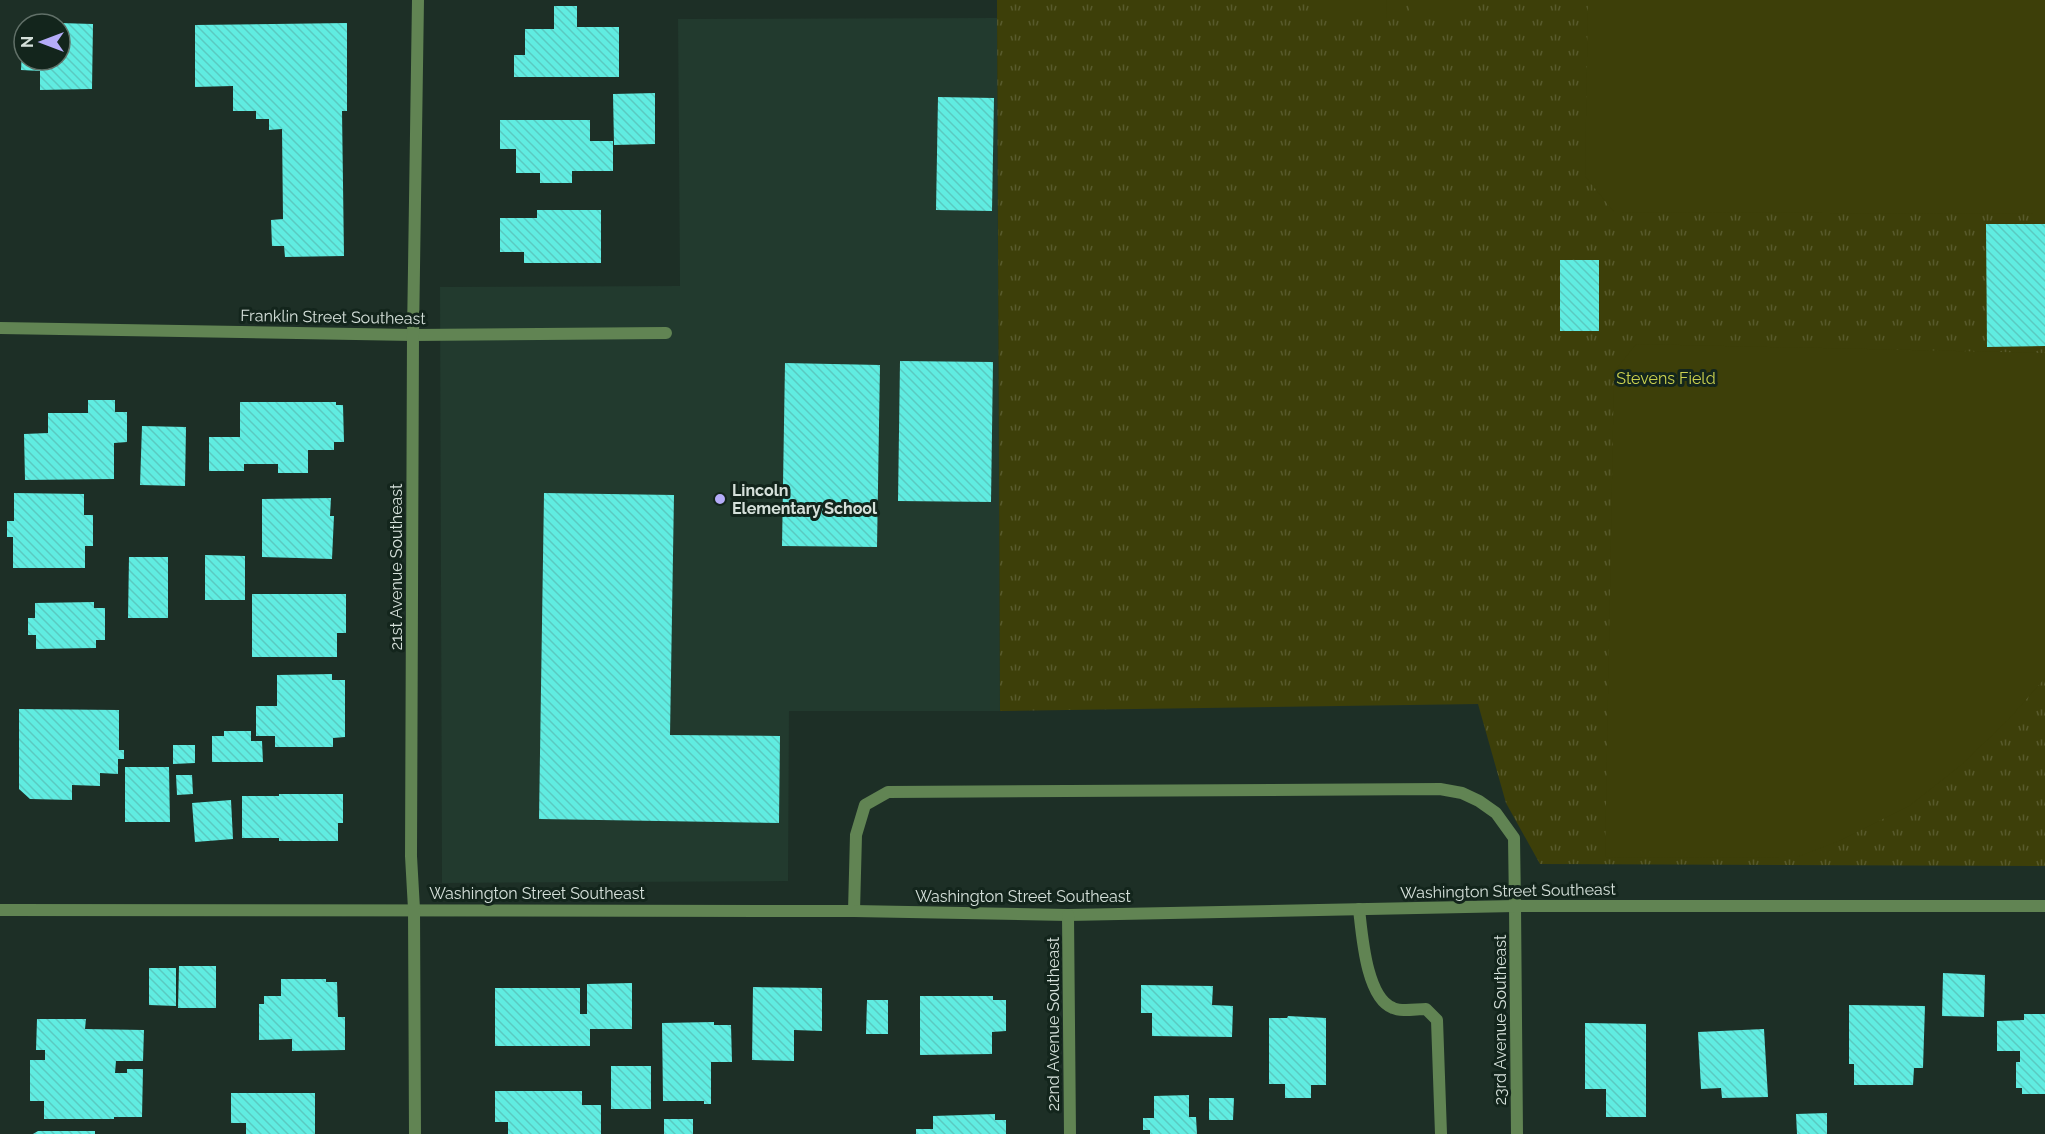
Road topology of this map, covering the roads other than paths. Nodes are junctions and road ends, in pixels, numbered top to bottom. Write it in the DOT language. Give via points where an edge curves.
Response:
graph roads {
  1 [pos="418,0"];
  2 [pos="0,328"];
  3 [pos="666,333"];
  4 [pos="413,335"];
  5 [pos="1515,906"];
  6 [pos="2045,906"];
  7 [pos="0,909"];
  8 [pos="414,909"];
  9 [pos="1359,909"];
  10 [pos="854,911"];
  11 [pos="1068,915"];
  12 [pos="415,1134"];
  13 [pos="1070,1134"];
  14 [pos="1441,1134"];
  15 [pos="1517,1134"];
  1 -- 4 [label="street, 21st Avenue Southeast"];
  2 -- 4 [label="street, Franklin Street Southeast"];
  3 -- 4 [label="street, Franklin Street Southeast"];
  4 -- 8 [label="street, 21st Avenue Southeast"];
  5 -- 6 [label="street, Washington Street Southeast"];
  5 -- 9 [label="street, Washington Street Southeast"];
  5 -- 10 [label="street, 23rd Avenue Southeast" via="1514,838 1496,813 1462,793 1440,789 888,792 865,805 856,835"];
  5 -- 15 [label="street, 23rd Avenue Southeast"];
  7 -- 8 [label="street, Washington Street Southeast"];
  8 -- 10 [label="street, Washington Street Southeast"];
  8 -- 12 [label="street, 21st Avenue Southeast"];
  9 -- 11 [label="street, Washington Street Southeast"];
  9 -- 14 [label="street" via="1366,962 1376,994 1392,1008 1426,1009 1437,1020"];
  10 -- 11 [label="street, Washington Street Southeast"];
  11 -- 13 [label="street, 22nd Avenue Southeast"];
}
